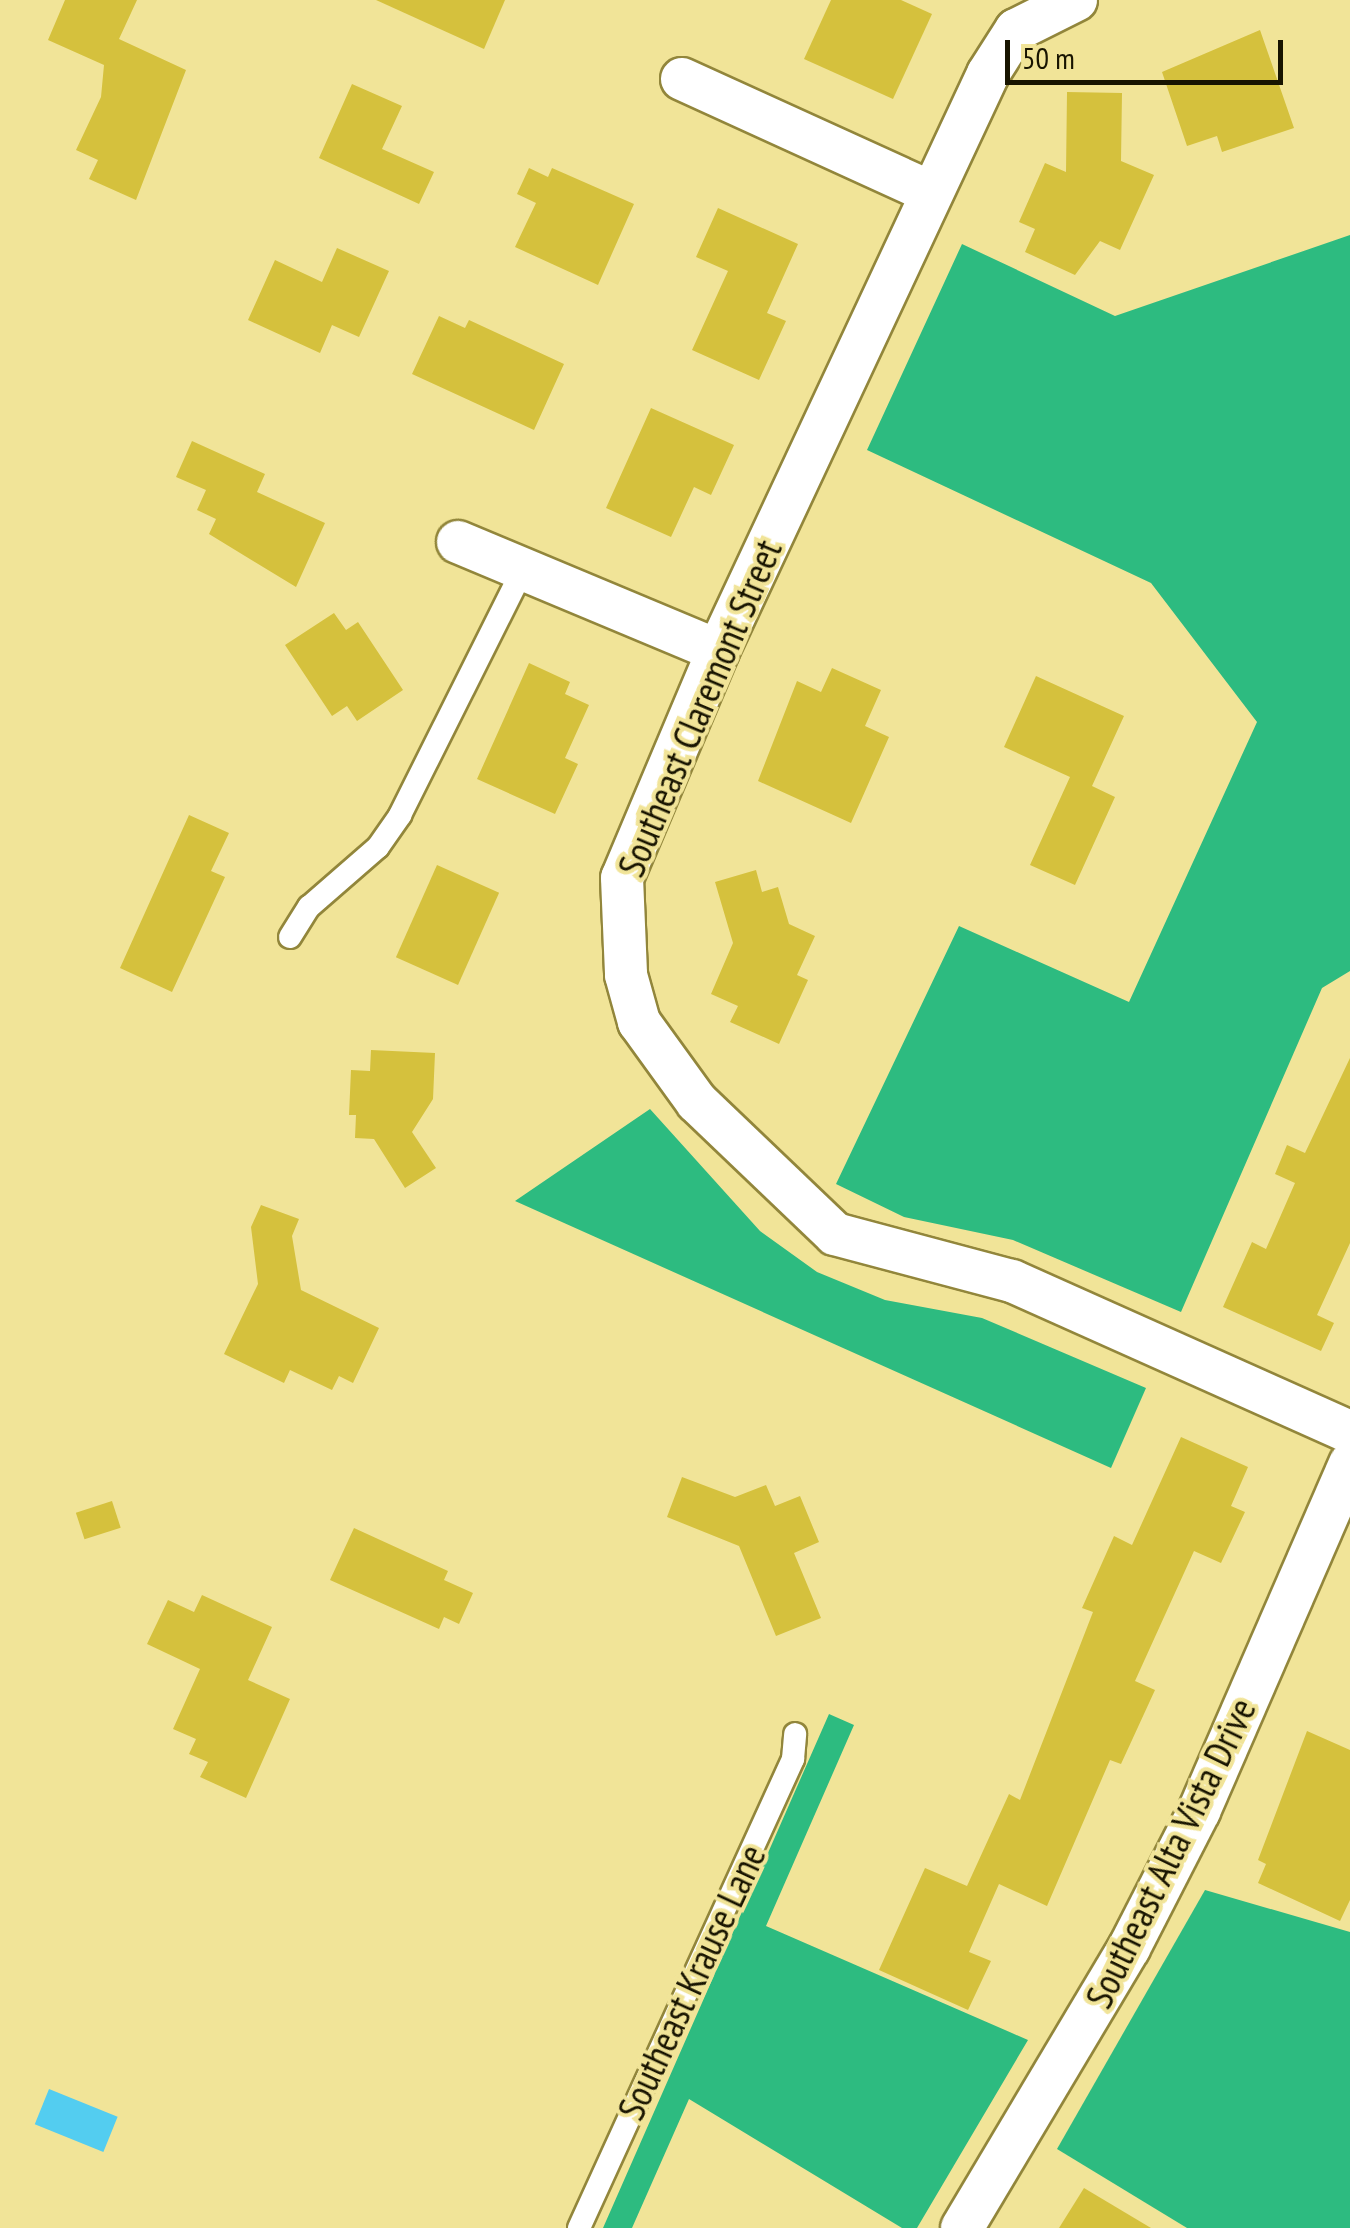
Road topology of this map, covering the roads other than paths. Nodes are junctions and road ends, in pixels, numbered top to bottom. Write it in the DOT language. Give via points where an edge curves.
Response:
graph roads {
  1 [pos="1076,0"];
  2 [pos="682,80"];
  3 [pos="930,192"];
  4 [pos="458,542"];
  5 [pos="523,569"];
  6 [pos="718,651"];
  7 [pos="290,937"];
  8 [pos="1350,1432"];
  9 [pos="1350,1463"];
  10 [pos="796,1734"];
  11 [pos="579,2228"];
  12 [pos="962,2228"];
  1 -- 3 [label="street, Southeast Claremont Street" via="1016,30"];
  2 -- 3 [label="street"];
  3 -- 6 [label="street, Southeast Claremont Street"];
  4 -- 5 [label="street"];
  5 -- 6 [label="street"];
  5 -- 7 [label="lane" via="400,814 378,847 309,906"];
  6 -- 8 [label="street, Southeast Claremont Street" via="622,878 626,975 640,1022 697,1102 836,1234 1012,1281"];
  9 -- 12 [label="street, Southeast Alta Vista Drive" via="1173,1862"];
  10 -- 11 [label="lane, Southeast Krause Lane" via="793,1759"];
}
